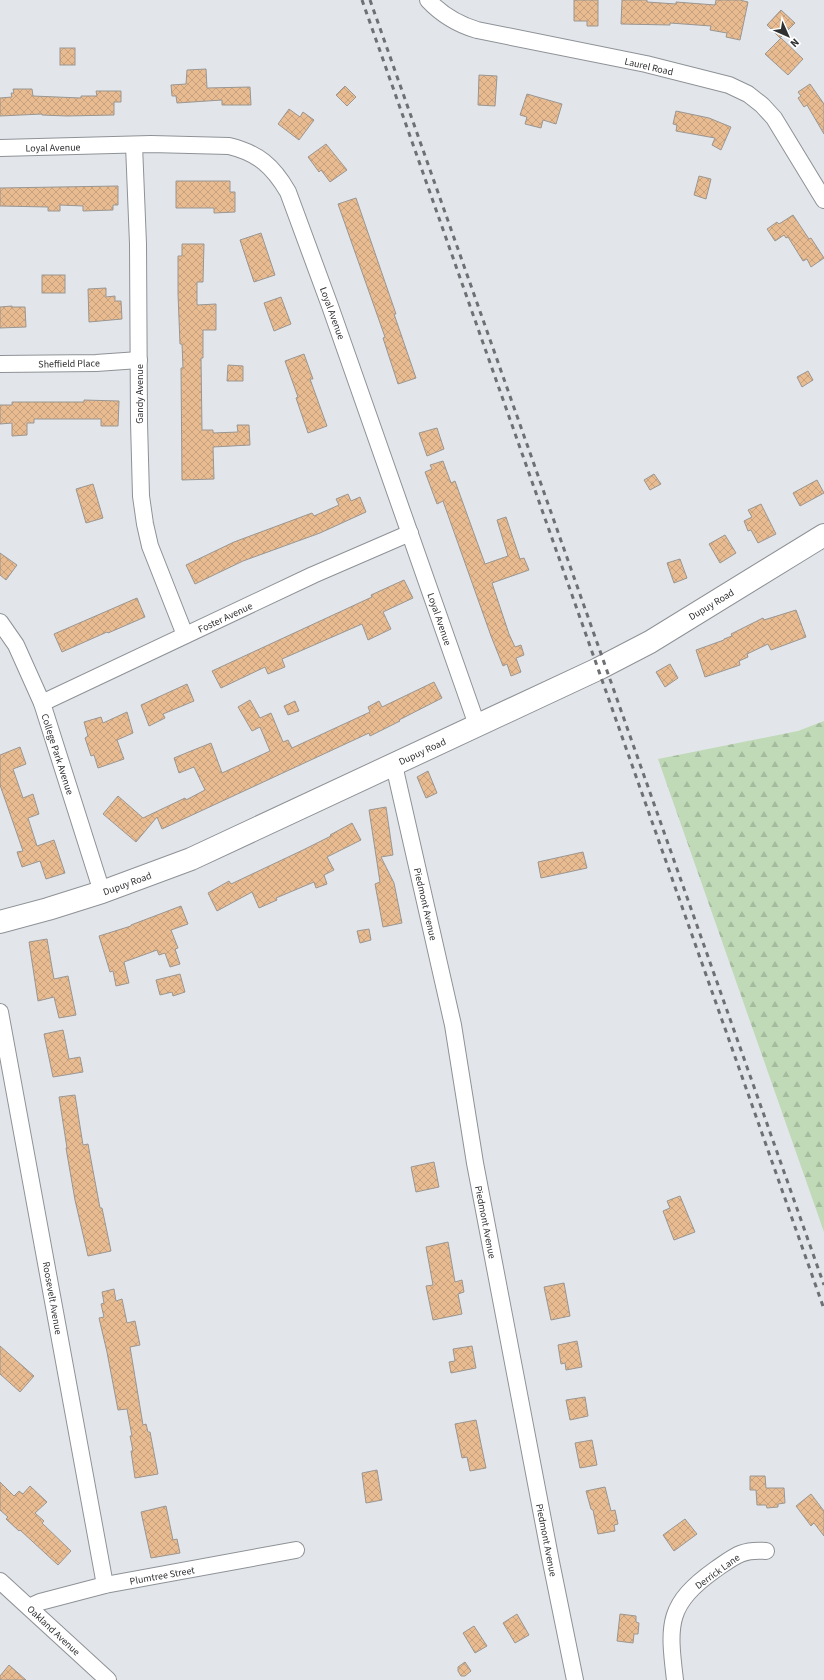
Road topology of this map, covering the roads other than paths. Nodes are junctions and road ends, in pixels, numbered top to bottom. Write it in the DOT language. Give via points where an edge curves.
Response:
graph roads {
  1 [pos="428,0"];
  2 [pos="134,145"];
  3 [pos="0,148"];
  4 [pos="824,200"];
  5 [pos="139,360"];
  6 [pos="0,364"];
  7 [pos="410,534"];
  8 [pos="824,535"];
  9 [pos="0,622"];
  10 [pos="185,636"];
  11 [pos="42,703"];
  12 [pos="477,726"];
  13 [pos="394,764"];
  14 [pos="102,892"];
  15 [pos="0,922"];
  16 [pos="0,1012"];
  17 [pos="296,1550"];
  18 [pos="766,1551"];
  19 [pos="0,1581"];
  20 [pos="105,1585"];
  21 [pos="29,1607"];
  22 [pos="108,1680"];
  23 [pos="575,1680"];
  24 [pos="675,1680"];
  1 -- 4 [label="street, Laurel Road" via="446,17 477,30 646,64 729,85 748,94 774,118"];
  2 -- 3 [label="street, Loyal Avenue"];
  2 -- 5 [label="street, Gandy Avenue"];
  2 -- 7 [label="street, Loyal Avenue" via="229,146 255,155 268,164 278,176 288,192"];
  5 -- 6 [label="street, Sheffield Place"];
  5 -- 10 [label="street, Gandy Avenue" via="141,496 145,524 155,559"];
  7 -- 10 [label="street, Foster Avenue" via="313,575"];
  7 -- 12 [label="street, Loyal Avenue"];
  8 -- 12 [label="street, Dupuy Road" via="650,642"];
  9 -- 11 [label="street, College Park Avenue" via="16,645"];
  10 -- 11 [label="street, Foster Avenue"];
  11 -- 14 [label="street, College Park Avenue"];
  12 -- 13 [label="street, Dupuy Road"];
  13 -- 14 [label="street, Dupuy Road" via="191,859"];
  13 -- 23 [label="street, Piedmont Avenue" via="453,1025 475,1163 550,1562"];
  14 -- 15 [label="street, Dupuy Road" via="48,910"];
  16 -- 20 [label="street, Roosevelt Avenue"];
  17 -- 20 [label="street, Plumtree Street"];
  18 -- 24 [label="street, Derrick Lane" via="751,1550 737,1555 700,1581 678,1606 672,1624 670,1643"];
  19 -- 21 [label="street, Oakland Avenue"];
  20 -- 21 [label="street, Plumtree Street"];
  21 -- 22 [label="street, Oakland Avenue"];
}
